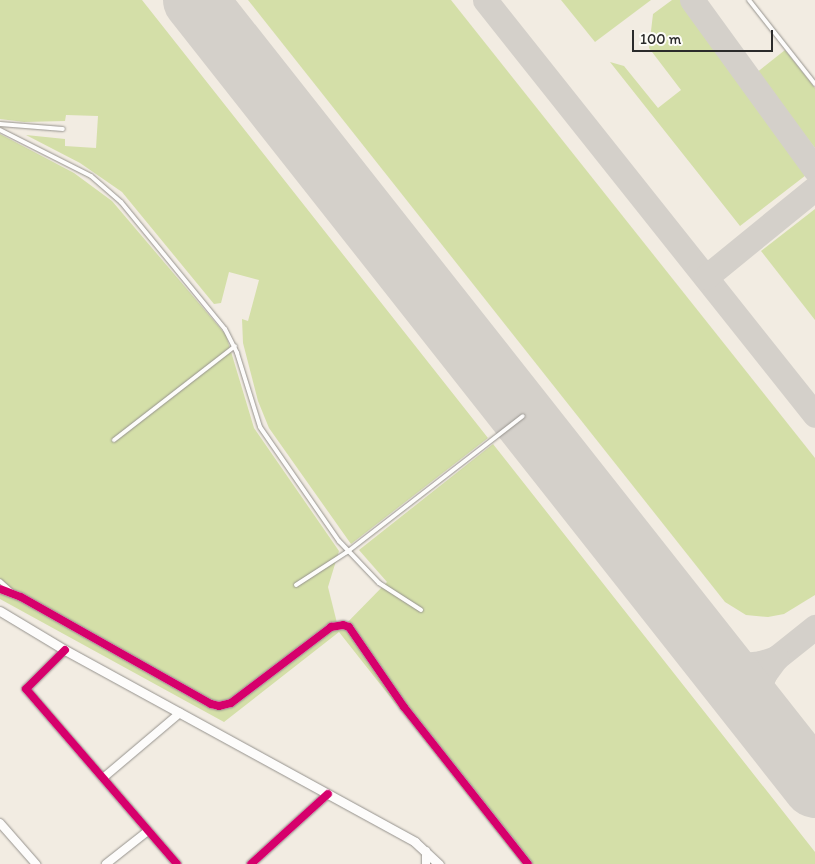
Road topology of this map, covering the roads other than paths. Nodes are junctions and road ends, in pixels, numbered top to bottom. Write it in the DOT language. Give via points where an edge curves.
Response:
graph roads {
  1 [pos="749,0"];
  2 [pos="815,84"];
  3 [pos="0,124"];
  4 [pos="63,129"];
  5 [pos="0,130"];
  6 [pos="235,346"];
  7 [pos="523,416"];
  8 [pos="114,440"];
  9 [pos="347,552"];
  10 [pos="0,581"];
  11 [pos="296,585"];
  12 [pos="0,589"];
  13 [pos="14,594"];
  14 [pos="421,610"];
  15 [pos="0,611"];
  16 [pos="65,650"];
  17 [pos="180,713"];
  18 [pos="103,778"];
  19 [pos="328,794"];
  20 [pos="0,823"];
  21 [pos="7,831"];
  22 [pos="148,831"];
  23 [pos="0,838"];
  24 [pos="426,851"];
  25 [pos="36,864"];
  26 [pos="106,864"];
  27 [pos="177,864"];
  28 [pos="251,864"];
  29 [pos="426,864"];
  30 [pos="439,864"];
  31 [pos="528,864"];
  1 -- 2 [label="lane"];
  3 -- 4 [label="lane"];
  5 -- 6 [label="lane" via="91,176 112,193 219,321"];
  6 -- 8 [label="lane"];
  6 -- 9 [label="lane" via="253,410 264,434"];
  7 -- 9 [label="lane"];
  9 -- 11 [label="lane"];
  9 -- 14 [label="lane" via="379,582"];
  10 -- 13 [label="lane"];
  12 -- 13 [label="street"];
  13 -- 31 [label="street" via="219,706 231,703 331,627 343,624 349,627 404,707"];
  15 -- 16 [label="street"];
  16 -- 17 [label="street"];
  16 -- 18 [label="street" via="26,689"];
  17 -- 18 [label="street"];
  17 -- 19 [label="street"];
  18 -- 22 [label="street"];
  19 -- 24 [label="street"];
  19 -- 28 [label="street"];
  20 -- 21 [label="street"];
  21 -- 23 [label="street"];
  21 -- 25 [label="street"];
  22 -- 26 [label="street"];
  22 -- 27 [label="street"];
  24 -- 29 [label="street"];
  24 -- 30 [label="street"];
}
